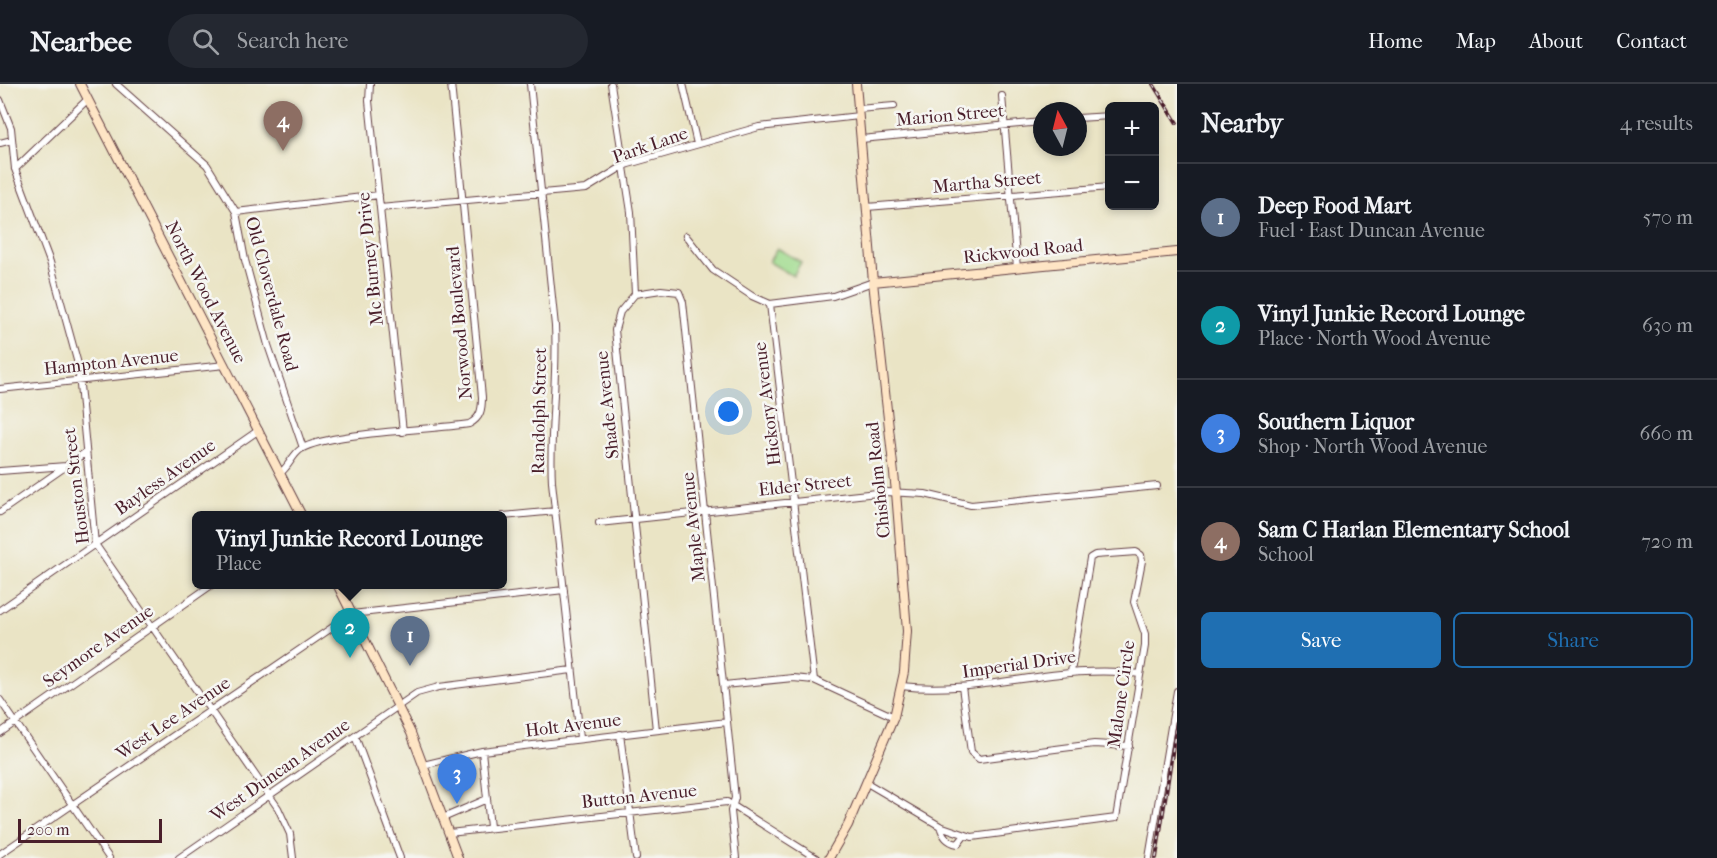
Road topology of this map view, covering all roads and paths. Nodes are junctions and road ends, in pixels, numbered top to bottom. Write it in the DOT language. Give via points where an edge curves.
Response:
graph roads {
  1 [pos="80,84"];
  2 [pos="116,84"];
  3 [pos="370,84"];
  4 [pos="451,84"];
  5 [pos="530,84"];
  6 [pos="611,84"];
  7 [pos="683,84"];
  8 [pos="856,84"];
  9 [pos="1002,96"];
  10 [pos="88,99"];
  11 [pos="0,100"];
  12 [pos="894,106"];
  13 [pos="859,113"];
  14 [pos="1105,116"];
  15 [pos="1087,117"];
  16 [pos="1033,123"];
  17 [pos="1005,125"];
  18 [pos="861,139"];
  19 [pos="12,140"];
  20 [pos="0,143"];
  21 [pos="697,144"];
  22 [pos="625,165"];
  23 [pos="15,170"];
  24 [pos="1105,187"];
  25 [pos="542,192"];
  26 [pos="379,195"];
  27 [pos="1009,196"];
  28 [pos="462,200"];
  29 [pos="867,207"];
  30 [pos="380,208"];
  31 [pos="236,212"];
  32 [pos="686,236"];
  33 [pos="1177,252"];
  34 [pos="1017,268"];
  35 [pos="873,282"];
  36 [pos="635,294"];
  37 [pos="770,304"];
  38 [pos="225,366"];
  39 [pos="81,380"];
  40 [pos="0,389"];
  41 [pos="259,430"];
  42 [pos="403,432"];
  43 [pos="303,448"];
  44 [pos="86,452"];
  45 [pos="66,466"];
  46 [pos="0,471"];
  47 [pos="280,473"];
  48 [pos="1157,486"];
  49 [pos="896,492"];
  50 [pos="794,501"];
  51 [pos="299,511"];
  52 [pos="556,511"];
  53 [pos="706,511"];
  54 [pos="0,512"];
  55 [pos="507,516"];
  56 [pos="634,519"];
  57 [pos="599,523"];
  58 [pos="94,544"];
  59 [pos="207,589"];
  60 [pos="339,589"];
  61 [pos="564,590"];
  62 [pos="0,610"];
  63 [pos="352,614"];
  64 [pos="152,627"];
  65 [pos="572,670"];
  66 [pos="1071,672"];
  67 [pos="1140,674"];
  68 [pos="814,680"];
  69 [pos="724,685"];
  70 [pos="901,686"];
  71 [pos="962,687"];
  72 [pos="1177,691"];
  73 [pos="0,700"];
  74 [pos="398,705"];
  75 [pos="211,711"];
  76 [pos="894,717"];
  77 [pos="15,722"];
  78 [pos="727,722"];
  79 [pos="656,730"];
  80 [pos="0,733"];
  81 [pos="620,734"];
  82 [pos="355,736"];
  83 [pos="580,738"];
  84 [pos="1129,747"];
  85 [pos="482,751"];
  86 [pos="423,765"];
  87 [pos="867,783"];
  88 [pos="269,795"];
  89 [pos="487,799"];
  90 [pos="73,805"];
  91 [pos="733,805"];
  92 [pos="631,812"];
  93 [pos="443,818"];
  94 [pos="940,826"];
  95 [pos="490,827"];
  96 [pos="449,833"];
  97 [pos="965,835"];
  98 [pos="0,855"];
  99 [pos="109,858"];
  100 [pos="179,858"];
  101 [pos="293,858"];
  102 [pos="400,858"];
  103 [pos="458,858"];
  104 [pos="636,858"];
  105 [pos="736,858"];
  106 [pos="816,858"];
  107 [pos="829,858"];
  108 [pos="1149,858"];
  1 -- 10 [label="main road, North Wood Avenue"];
  2 -- 31 [label="street, Old Cloverdale Road" via="207,165"];
  3 -- 26 [label="street, Mc Burney Drive"];
  4 -- 28 [label="street, Norwood Boulevard"];
  5 -- 25 [label="street, Randolph Street"];
  6 -- 22 [label="street"];
  7 -- 21 [label="street"];
  8 -- 13 [label="main road, Chisholm Road"];
  9 -- 17 [label="street"];
  10 -- 23 [label="street"];
  10 -- 38 [label="main road, North Wood Avenue"];
  11 -- 19 [label="street, Houston Street"];
  12 -- 13 [label="street, Park Lane"];
  13 -- 18 [label="main road, Chisholm Road"];
  13 -- 21 [label="street, Park Lane" via="770,126"];
  14 -- 15 [label="street"];
  16 -- 17 [label="street, Marion Street"];
  17 -- 18 [label="street, Marion Street"];
  17 -- 27 [label="street"];
  18 -- 29 [label="main road, Chisholm Road"];
  19 -- 20 [label="street"];
  19 -- 23 [label="street, Houston Street"];
  21 -- 22 [label="street, Park Lane"];
  22 -- 25 [label="street, Park Lane" via="586,189"];
  22 -- 36 [label="street" via="633,224"];
  23 -- 39 [label="street, Houston Street" via="50,262"];
  24 -- 27 [label="street, Martha Street"];
  25 -- 28 [label="street, Park Lane"];
  25 -- 52 [label="street, Randolph Street" via="557,360 551,442"];
  26 -- 30 [label="street, Mc Burney Drive"];
  26 -- 31 [label="street"];
  27 -- 29 [label="street, Martha Street"];
  27 -- 34 [label="street"];
  28 -- 30 [label="street, Park Lane"];
  28 -- 42 [label="street, Norwood Boulevard" via="481,412 469,424"];
  29 -- 35 [label="main road, Chisholm Road"];
  30 -- 42 [label="street, Mc Burney Drive"];
  31 -- 43 [label="street, Old Cloverdale Road" via="268,345"];
  32 -- 37 [label="street" via="713,270"];
  33 -- 34 [label="main road, Rickwood Road"];
  34 -- 35 [label="main road, Rickwood Road"];
  35 -- 37 [label="street" via="833,296"];
  35 -- 49 [label="main road, Chisholm Road"];
  36 -- 53 [label="street, Maple Avenue" via="672,290 682,296"];
  36 -- 56 [label="street, Shade Avenue" via="620,312 615,330"];
  37 -- 50 [label="street, Hickory Avenue"];
  38 -- 39 [label="street, Hampton Avenue"];
  38 -- 41 [label="main road, North Wood Avenue"];
  39 -- 40 [label="street, Hampton Avenue"];
  39 -- 44 [label="street, Houston Street"];
  41 -- 47 [label="main road, North Wood Avenue"];
  41 -- 58 [label="street, Bayless Avenue"];
  42 -- 43 [label="street, Norwood Boulevard"];
  43 -- 47 [label="street"];
  44 -- 45 [label="street"];
  44 -- 58 [label="street, Houston Street"];
  45 -- 46 [label="street"];
  45 -- 54 [label="street"];
  47 -- 51 [label="main road, North Wood Avenue"];
  48 -- 49 [label="street, Elder Street" via="971,505"];
  49 -- 50 [label="street, Elder Street"];
  49 -- 70 [label="main road, Chisholm Road" via="907,620"];
  50 -- 53 [label="street, Elder Street"];
  50 -- 68 [label="street, Hickory Avenue"];
  52 -- 55 [label="street"];
  52 -- 61 [label="street, Randolph Street"];
  53 -- 56 [label="street, Elder Street"];
  53 -- 69 [label="street, Maple Avenue"];
  56 -- 57 [label="street, Elder Street"];
  56 -- 79 [label="street, Shade Avenue"];
  58 -- 62 [label="street, Bayless Avenue"];
  58 -- 64 [label="street, Houston Street"];
  59 -- 64 [label="street, Seymore Avenue"];
  60 -- 63 [label="main road"];
  61 -- 63 [label="street"];
  61 -- 65 [label="street, Randolph Street"];
  63 -- 74 [label="main road"];
  63 -- 75 [label="street, West Lee Avenue"];
  64 -- 75 [label="street, Houston Street"];
  64 -- 77 [label="street, Seymore Avenue"];
  65 -- 74 [label="street, West Duncan Avenue" via="428,689"];
  65 -- 83 [label="street, Randolph Street"];
  66 -- 67 [label="street, Imperial Drive"];
  66 -- 67 [label="street, Malone Circle" via="1090,558 1136,552 1142,561 1134,602 1145,634"];
  66 -- 71 [label="street, Imperial Drive"];
  67 -- 84 [label="street, Malone Circle"];
  68 -- 69 [label="street" via="793,678"];
  68 -- 76 [label="street"];
  69 -- 78 [label="street, Maple Avenue"];
  70 -- 71 [label="street, Imperial Drive" via="940,690"];
  70 -- 76 [label="main road, Chisholm Road"];
  71 -- 84 [label="street" via="971,752 979,759 1094,744"];
  72 -- 108 [label="street"];
  73 -- 77 [label="street"];
  74 -- 82 [label="street, West Duncan Avenue"];
  74 -- 86 [label="main road"];
  75 -- 88 [label="street, Houston Street"];
  75 -- 90 [label="street, West Lee Avenue"];
  76 -- 87 [label="main road, Chisholm Road"];
  77 -- 80 [label="street, Seymore Avenue"];
  77 -- 90 [label="street"];
  78 -- 79 [label="street, Holt Avenue"];
  78 -- 91 [label="street, Maple Avenue"];
  79 -- 81 [label="street, Holt Avenue"];
  81 -- 83 [label="street, Holt Avenue"];
  81 -- 92 [label="street"];
  82 -- 88 [label="street, West Duncan Avenue"];
  82 -- 102 [label="street"];
  83 -- 85 [label="street, Holt Avenue"];
  84 -- 97 [label="street, Malone Circle" via="1116,818"];
  85 -- 86 [label="street, Holt Avenue"];
  85 -- 89 [label="street"];
  86 -- 93 [label="main road"];
  87 -- 94 [label="street, Malone Circle"];
  87 -- 107 [label="main road, Chisholm Road"];
  88 -- 100 [label="street, West Duncan Avenue"];
  88 -- 101 [label="street, Houston Street" via="286,823"];
  89 -- 93 [label="street"];
  89 -- 95 [label="street"];
  90 -- 98 [label="street, West Lee Avenue"];
  90 -- 99 [label="street"];
  91 -- 92 [label="street, Button Avenue" via="727,801"];
  91 -- 105 [label="street, Maple Avenue"];
  91 -- 106 [label="street, Button Avenue"];
  92 -- 95 [label="street, Button Avenue"];
  92 -- 104 [label="street"];
  93 -- 96 [label="main road"];
  94 -- 97 [label="street, Malone Circle"];
  94 -- 97 [label="street, Malone Circle" via="952,843 958,844"];
  95 -- 96 [label="street, Button Avenue"];
  96 -- 103 [label="main road"];
}
